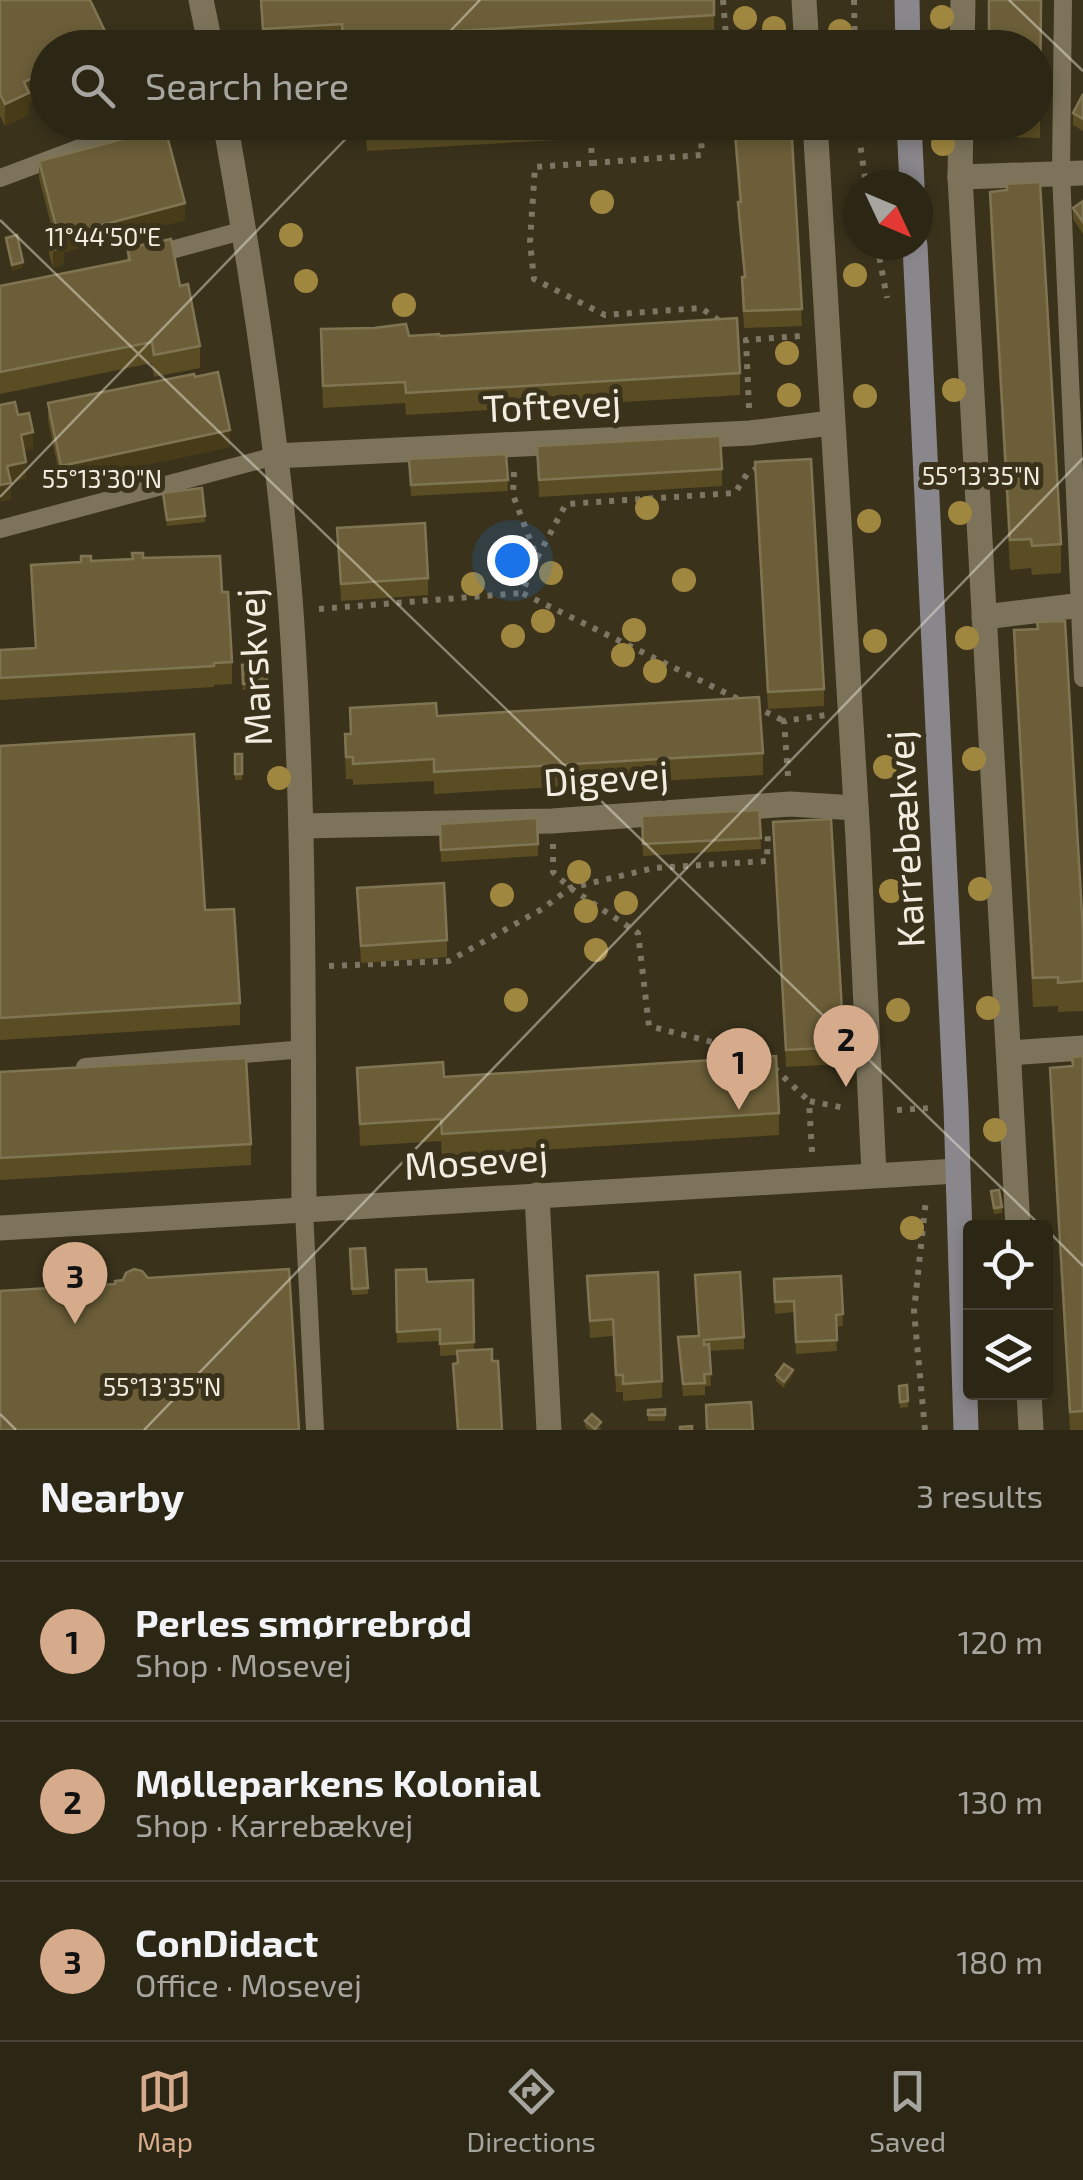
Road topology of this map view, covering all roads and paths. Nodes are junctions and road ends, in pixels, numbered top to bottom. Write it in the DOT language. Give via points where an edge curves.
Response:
graph roads {
  1 [pos="201,0"];
  2 [pos="722,0"];
  3 [pos="804,0"];
  4 [pos="854,0"];
  5 [pos="908,0"];
  6 [pos="963,0"];
  7 [pos="1063,0"];
  8 [pos="207,30"];
  9 [pos="725,30"];
  10 [pos="806,30"];
  11 [pos="855,30"];
  12 [pos="908,30"];
  13 [pos="962,30"];
  14 [pos="101,140"];
  15 [pos="229,140"];
  16 [pos="591,140"];
  17 [pos="701,140"];
  18 [pos="817,140"];
  19 [pos="858,140"];
  20 [pos="910,140"];
  21 [pos="961,140"];
  22 [pos="592,163"];
  23 [pos="863,170"];
  24 [pos="911,170"];
  25 [pos="1072,173"];
  26 [pos="960,177"];
  27 [pos="0,178"];
  28 [pos="244,230"];
  29 [pos="880,260"];
  30 [pos="916,260"];
  31 [pos="132,261"];
  32 [pos="888,309"];
  33 [pos="826,335"];
  34 [pos="746,340"];
  35 [pos="831,423"];
  36 [pos="750,433"];
  37 [pos="515,446"];
  38 [pos="276,456"];
  39 [pos="778,466"];
  40 [pos="0,529"];
  41 [pos="538,558"];
  42 [pos="522,593"];
  43 [pos="1081,605"];
  44 [pos="291,611"];
  45 [pos="984,617"];
  46 [pos="1083,678"];
  47 [pos="850,712"];
  48 [pos="784,721"];
  49 [pos="790,804"];
  50 [pos="856,808"];
  51 [pos="552,821"];
  52 [pos="301,826"];
  53 [pos="570,888"];
  54 [pos="303,968"];
  55 [pos="1083,1048"];
  56 [pos="305,1049"];
  57 [pos="1009,1054"];
  58 [pos="57,1070"];
  59 [pos="926,1088"];
  60 [pos="809,1101"];
  61 [pos="872,1112"];
  62 [pos="928,1124"];
  63 [pos="958,1172"];
  64 [pos="930,1173"];
  65 [pos="874,1174"];
  66 [pos="813,1178"];
  67 [pos="537,1195"];
  68 [pos="304,1210"];
  69 [pos="1018,1220"];
  70 [pos="0,1228"];
  71 [pos="1029,1400"];
  72 [pos="315,1430"];
  73 [pos="549,1430"];
  74 [pos="925,1430"];
  75 [pos="966,1430"];
  76 [pos="1031,1430"];
  1 -- 8 [label="street"];
  2 -- 9 [label="path"];
  3 -- 10 [label="street"];
  4 -- 11 [label="path"];
  5 -- 12 [label="street"];
  6 -- 13 [label="street"];
  7 -- 25 [label="lane"];
  14 -- 27 [label="lane"];
  15 -- 28 [label="street, Marskvej"];
  16 -- 22 [label="path"];
  17 -- 22 [label="path" via="702,155"];
  18 -- 33 [label="street, Karrebækvej"];
  19 -- 23 [label="path"];
  20 -- 24 [label="street"];
  21 -- 26 [label="street"];
  22 -- 34 [label="path" via="534,167 534,279 605,315 702,308"];
  25 -- 26 [label="street"];
  25 -- 43 [label="lane"];
  26 -- 45 [label="street"];
  28 -- 31 [label="lane"];
  28 -- 38 [label="street, Marskvej"];
  29 -- 32 [label="path"];
  30 -- 63 [label="street, Karrebækvej"];
  33 -- 34 [label="path"];
  33 -- 35 [label="street, Karrebækvej"];
  34 -- 36 [label="path"];
  35 -- 36 [label="street, Toftevej"];
  35 -- 47 [label="street, Karrebækvej"];
  36 -- 37 [label="street, Toftevej"];
  37 -- 38 [label="street, Toftevej"];
  37 -- 41 [label="path" via="513,495"];
  38 -- 40 [label="lane"];
  38 -- 44 [label="street, Marskvej"];
  39 -- 41 [label="path" via="747,474 735,493 566,504"];
  41 -- 42 [label="path"];
  42 -- 44 [label="path"];
  42 -- 48 [label="path"];
  43 -- 45 [label="street"];
  43 -- 46 [label="lane"];
  44 -- 52 [label="street, Marskvej"];
  45 -- 57 [label="street"];
  47 -- 48 [label="path"];
  47 -- 50 [label="street, Karrebækvej"];
  48 -- 49 [label="path"];
  49 -- 50 [label="street, Digevej"];
  49 -- 51 [label="street, Digevej"];
  49 -- 53 [label="path" via="768,827 766,861 654,868"];
  50 -- 61 [label="street, Karrebækvej"];
  51 -- 52 [label="street, Digevej"];
  51 -- 53 [label="path" via="553,872"];
  52 -- 54 [label="street, Marskvej"];
  53 -- 54 [label="path" via="449,962"];
  53 -- 60 [label="path" via="638,934 649,1026 759,1054"];
  54 -- 56 [label="street, Marskvej"];
  55 -- 57 [label="street"];
  56 -- 58 [label="lane"];
  56 -- 68 [label="street, Marskvej"];
  57 -- 69 [label="street"];
  59 -- 62 [label="path"];
  60 -- 61 [label="path"];
  60 -- 66 [label="path"];
  61 -- 65 [label="street, Karrebækvej"];
  63 -- 64 [label="street, Mosevej"];
  63 -- 75 [label="street, Karrebækvej"];
  64 -- 65 [label="street, Mosevej"];
  64 -- 74 [label="path" via="914,1311"];
  65 -- 66 [label="street, Mosevej"];
  66 -- 67 [label="street, Mosevej"];
  67 -- 68 [label="street, Mosevej"];
  67 -- 73 [label="street"];
  68 -- 70 [label="street, Mosevej"];
  68 -- 72 [label="lane"];
  71 -- 76 [label="street"];
}
